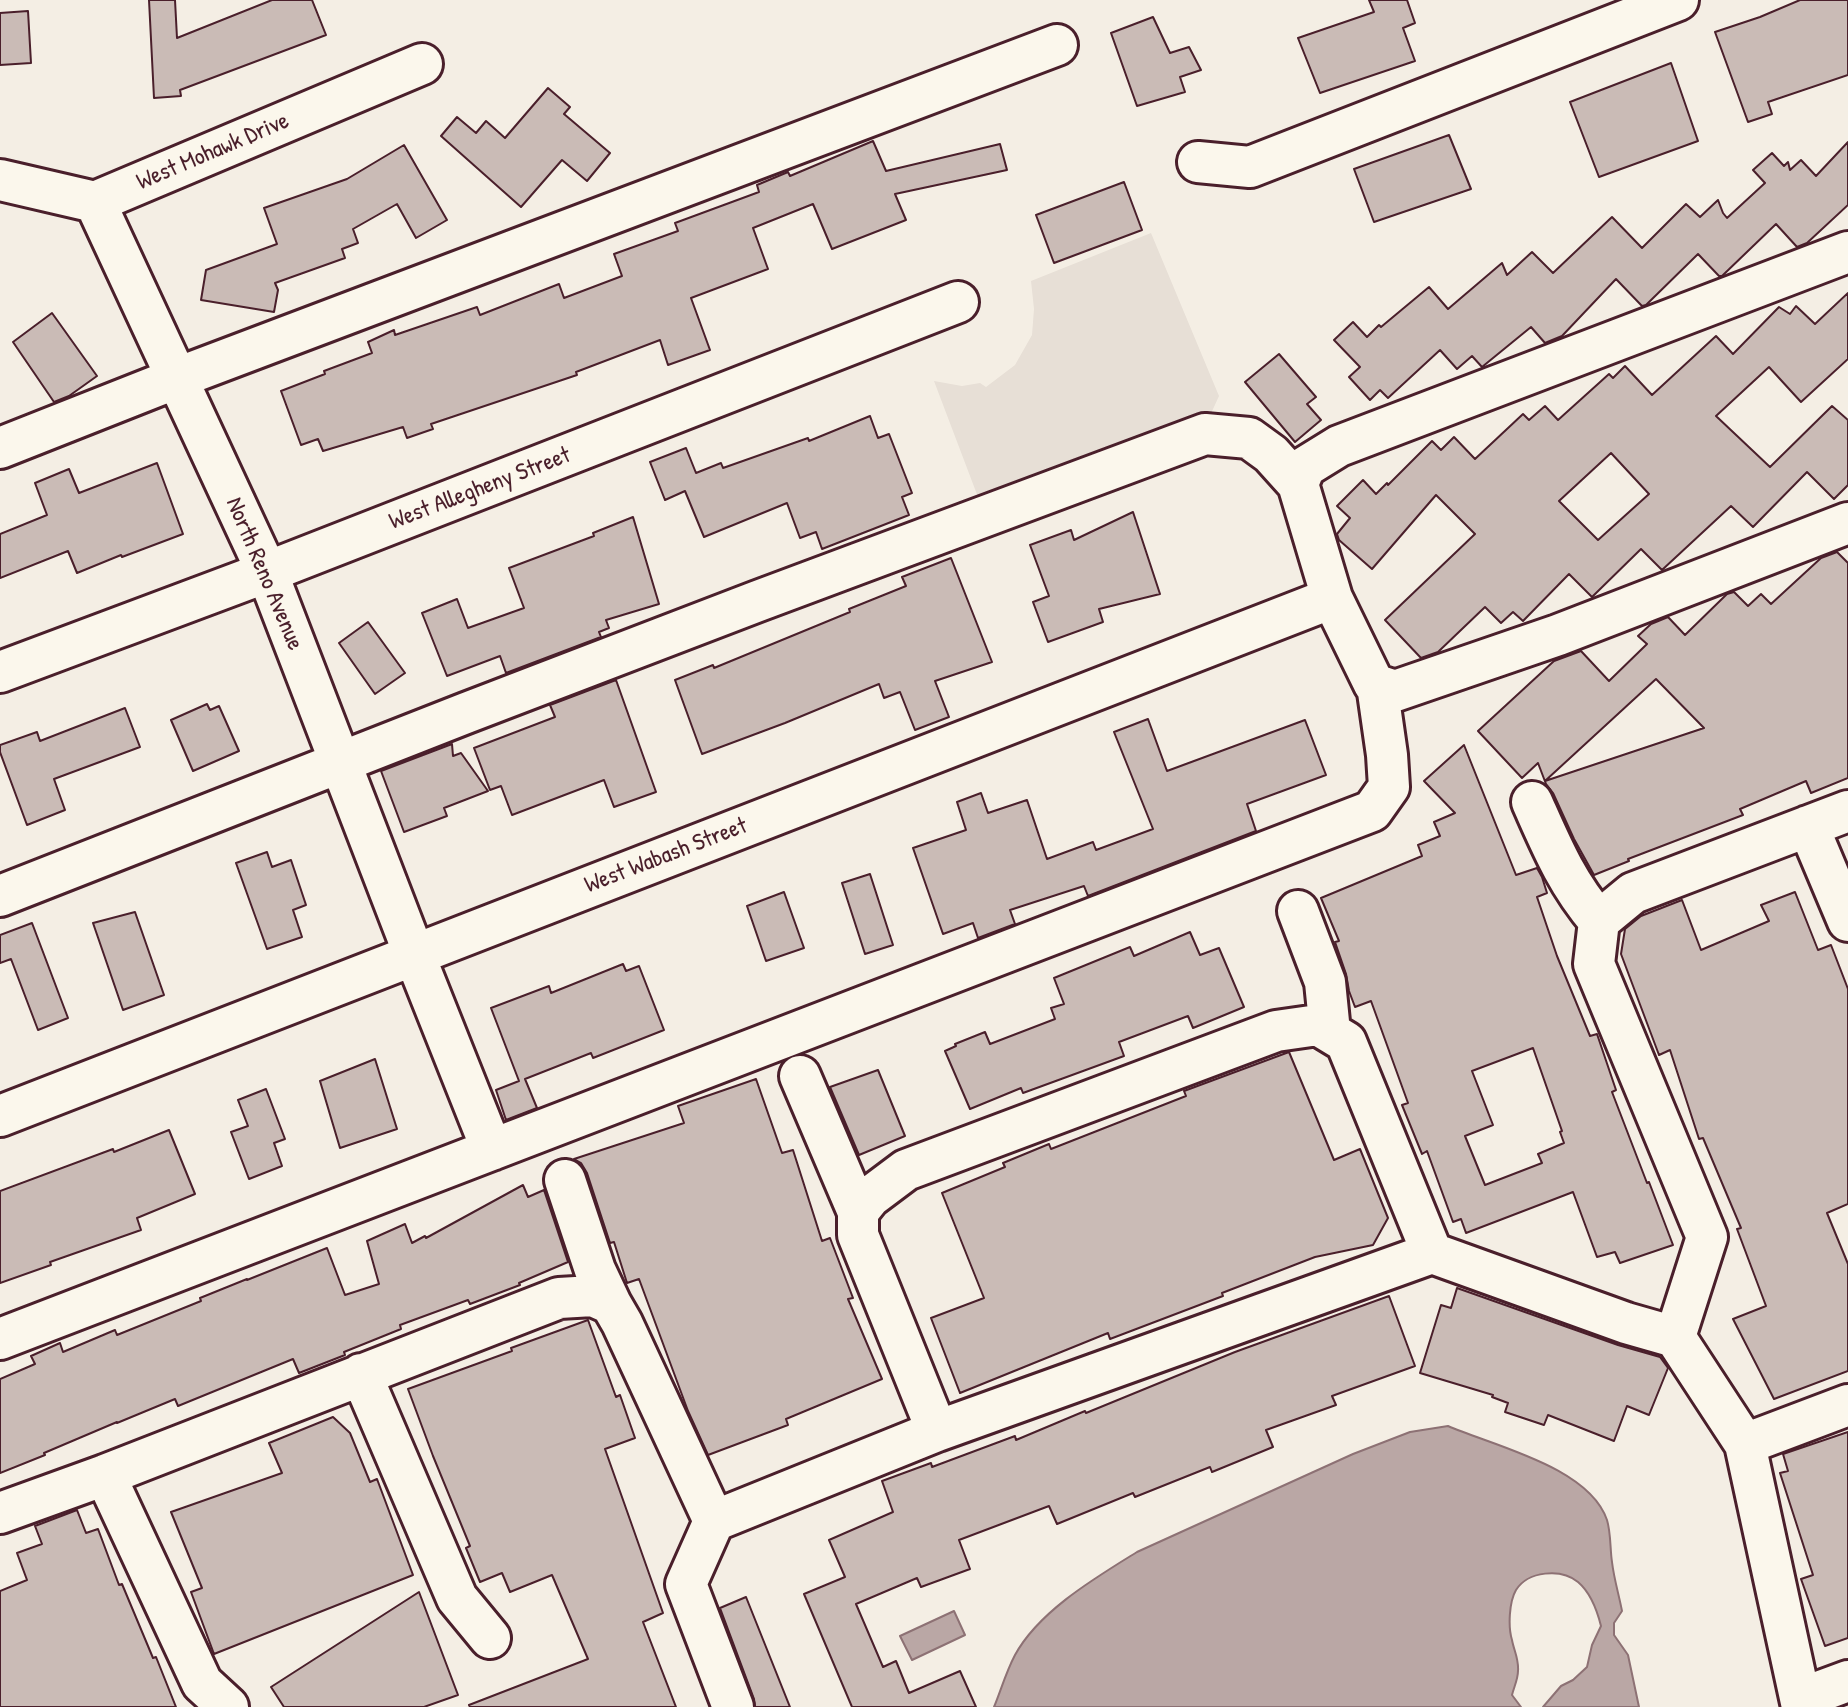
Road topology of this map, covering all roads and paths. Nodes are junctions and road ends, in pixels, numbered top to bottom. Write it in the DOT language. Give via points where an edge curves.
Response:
graph roads {
  1 [pos="1678,0"];
  2 [pos="1057,45"];
  3 [pos="422,64"];
  4 [pos="1198,162"];
  5 [pos="0,180"];
  6 [pos="95,202"];
  7 [pos="1848,252"];
  8 [pos="958,302"];
  9 [pos="177,378"];
  10 [pos="0,448"];
  11 [pos="1298,484"];
  12 [pos="1848,523"];
  13 [pos="267,572"];
  14 [pos="1332,598"];
  15 [pos="0,672"];
  16 [pos="1377,685"];
  17 [pos="341,763"];
  18 [pos="1532,802"];
  19 [pos="1848,811"];
  20 [pos="1808,826"];
  21 [pos="0,896"];
  22 [pos="1298,911"];
  23 [pos="1599,921"];
  24 [pos="1848,921"];
  25 [pos="414,954"];
  26 [pos="1330,1032"];
  27 [pos="800,1076"];
  28 [pos="0,1116"];
  29 [pos="492,1150"];
  30 [pos="565,1180"];
  31 [pos="858,1212"];
  32 [pos="1432,1253"];
  33 [pos="611,1304"];
  34 [pos="1675,1337"];
  35 [pos="0,1339"];
  36 [pos="361,1374"];
  37 [pos="1848,1405"];
  38 [pos="937,1431"];
  39 [pos="1745,1444"];
  40 [pos="105,1475"];
  41 [pos="0,1513"];
  42 [pos="714,1521"];
  43 [pos="490,1638"];
  44 [pos="1848,1681"];
  45 [pos="1802,1703"];
  46 [pos="228,1707"];
  47 [pos="733,1707"];
  1 -- 4 [label="street" via="1250,167"];
  2 -- 9 [label="street"];
  3 -- 6 [label="street, West Mohawk Drive"];
  5 -- 6 [label="street"];
  6 -- 9 [label="street, North Reno Avenue"];
  7 -- 11 [label="street" via="1339,446 1305,467"];
  8 -- 13 [label="street, West Allegheny Street"];
  9 -- 10 [label="street"];
  9 -- 13 [label="street, North Reno Avenue"];
  11 -- 14 [label="street"];
  11 -- 17 [label="street" via="1249,438 1205,434"];
  12 -- 16 [label="street" via="1410,686 1395,691"];
  13 -- 15 [label="street, West Allegheny Street"];
  13 -- 17 [label="street, North Reno Avenue"];
  14 -- 16 [label="street"];
  14 -- 25 [label="street, West Wabash Street"];
  16 -- 29 [label="street" via="1389,787 1372,811"];
  17 -- 21 [label="street"];
  17 -- 25 [label="street, North Reno Avenue"];
  18 -- 23 [label="street" via="1562,870"];
  19 -- 20 [label="street"];
  20 -- 23 [label="street" via="1633,893"];
  20 -- 24 [label="street"];
  22 -- 26 [label="street" via="1325,982"];
  23 -- 34 [label="street" via="1594,964 1707,1237"];
  25 -- 28 [label="street, West Wabash Street"];
  25 -- 29 [label="street, North Reno Avenue"];
  26 -- 31 [label="street" via="1318,1025 1276,1031 906,1170"];
  26 -- 32 [label="street" via="1346,1042"];
  27 -- 31 [label="street"];
  29 -- 35 [label="street"];
  30 -- 33 [label="street"];
  31 -- 38 [label="street" via="858,1235"];
  32 -- 34 [label="street"];
  32 -- 38 [label="street"];
  33 -- 36 [label="street" via="593,1296 559,1298"];
  33 -- 42 [label="street"];
  34 -- 39 [label="street"];
  36 -- 40 [label="street"];
  36 -- 43 [label="street" via="457,1598"];
  37 -- 39 [label="street"];
  38 -- 42 [label="street"];
  39 -- 45 [label="street"];
  40 -- 41 [label="street"];
  40 -- 46 [label="street" via="202,1683"];
  42 -- 47 [label="street" via="686,1584"];
  44 -- 45 [label="street"];
}
